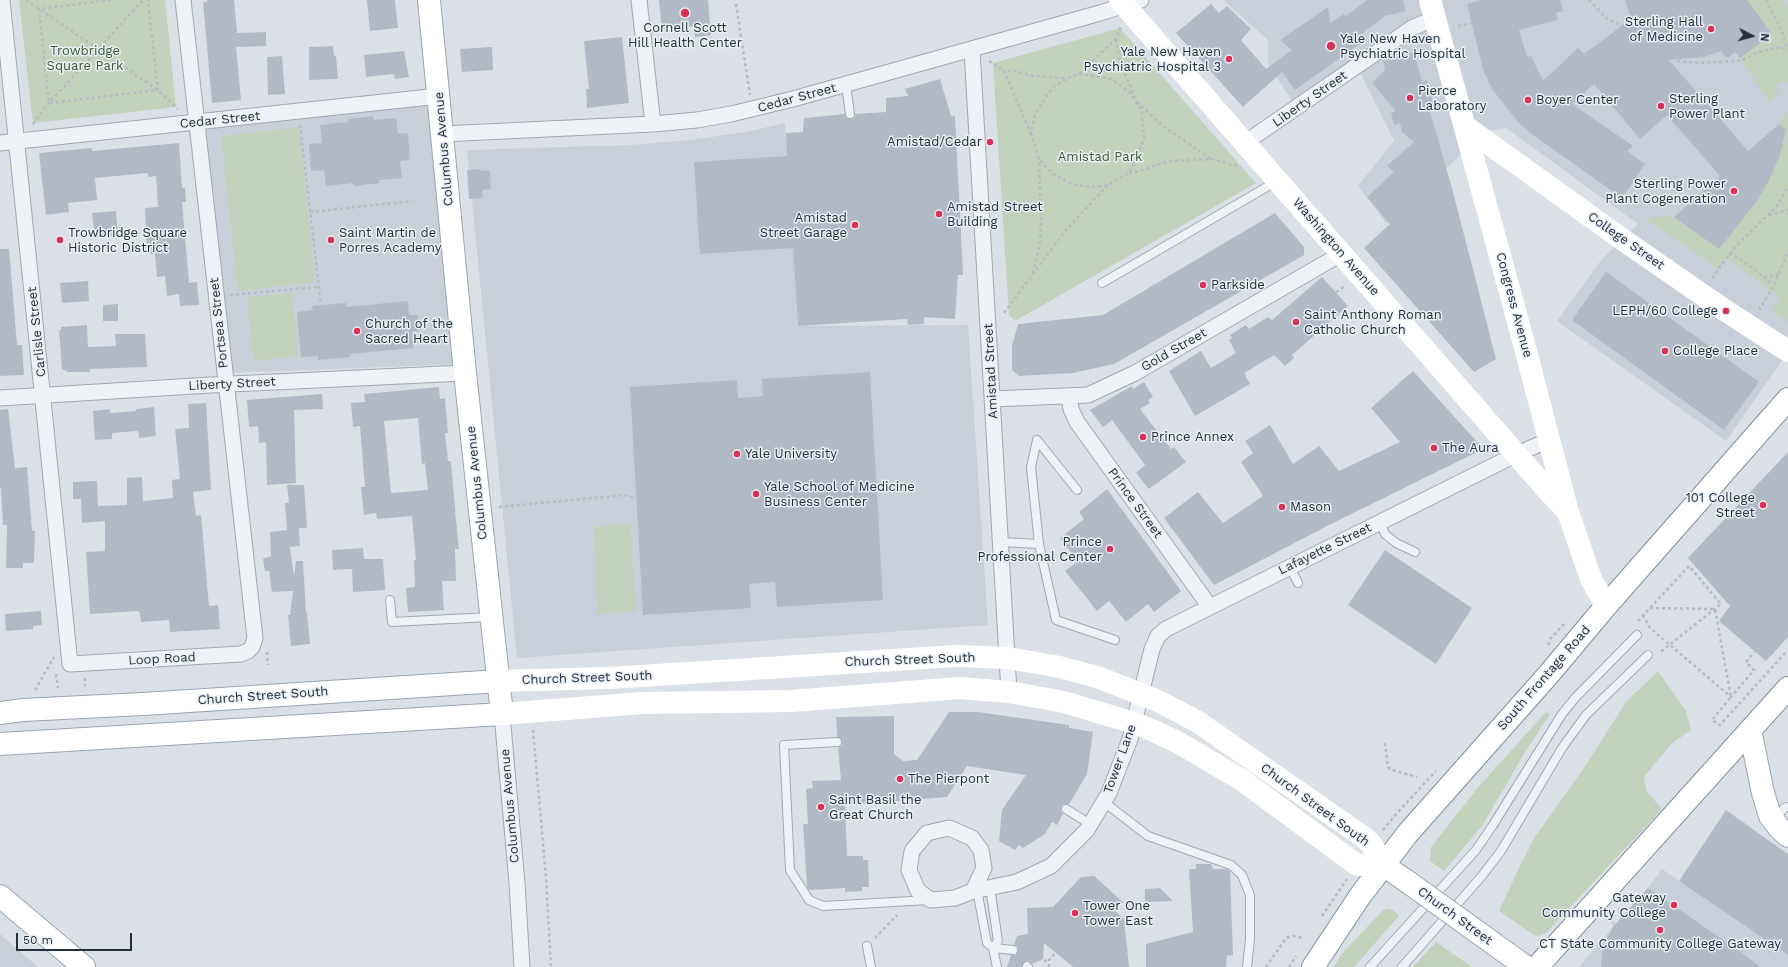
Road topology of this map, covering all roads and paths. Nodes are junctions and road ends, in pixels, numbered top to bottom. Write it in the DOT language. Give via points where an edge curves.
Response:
graph roads {
  1 [pos="2,0"];
  2 [pos="26,0"];
  3 [pos="112,0"];
  4 [pos="143,0"];
  5 [pos="148,0"];
  6 [pos="183,0"];
  7 [pos="429,0"];
  8 [pos="639,0"];
  9 [pos="1589,0"];
  10 [pos="1766,0"];
  11 [pos="736,4"];
  12 [pos="1127,7"];
  13 [pos="39,9"];
  14 [pos="1433,9"];
  15 [pos="1471,23"];
  16 [pos="1458,26"];
  17 [pos="1116,39"];
  18 [pos="98,49"];
  19 [pos="972,50"];
  20 [pos="1788,50"];
  21 [pos="989,61"];
  22 [pos="1004,71"];
  23 [pos="1079,74"];
  24 [pos="1068,78"];
  25 [pos="846,85"];
  26 [pos="158,90"];
  27 [pos="750,95"];
  28 [pos="439,96"];
  29 [pos="1136,101"];
  30 [pos="50,103"];
  31 [pos="178,109"];
  32 [pos="850,114"];
  33 [pos="300,122"];
  34 [pos="196,123"];
  35 [pos="653,124"];
  36 [pos="31,126"];
  37 [pos="1466,128"];
  38 [pos="442,134"];
  39 [pos="1031,134"];
  40 [pos="17,141"];
  41 [pos="1246,142"];
  42 [pos="0,143"];
  43 [pos="1039,159"];
  44 [pos="1211,159"];
  45 [pos="1248,168"];
  46 [pos="1129,173"];
  47 [pos="1278,180"];
  48 [pos="1108,185"];
  49 [pos="1788,186"];
  50 [pos="412,201"];
  51 [pos="1788,210"];
  52 [pos="310,212"];
  53 [pos="1767,215"];
  54 [pos="1788,252"];
  55 [pos="1341,254"];
  56 [pos="1730,254"];
  57 [pos="1779,272"];
  58 [pos="1033,276"];
  59 [pos="1763,277"];
  60 [pos="1712,278"];
  61 [pos="1102,283"];
  62 [pos="1349,283"];
  63 [pos="1774,285"];
  64 [pos="319,287"];
  65 [pos="1336,292"];
  66 [pos="230,295"];
  67 [pos="321,305"];
  68 [pos="1759,310"];
  69 [pos="1004,312"];
  70 [pos="1788,351"];
  71 [pos="465,373"];
  72 [pos="225,384"];
  73 [pos="43,396"];
  74 [pos="1069,397"];
  75 [pos="0,398"];
  76 [pos="992,399"];
  77 [pos="1788,399"];
  78 [pos="1549,440"];
  79 [pos="1517,454"];
  80 [pos="1077,490"];
  81 [pos="647,500"];
  82 [pos="499,507"];
  83 [pos="1568,512"];
  84 [pos="1380,522"];
  85 [pos="1001,542"];
  86 [pos="1039,544"];
  87 [pos="1415,552"];
  88 [pos="1290,567"];
  89 [pos="1298,582"];
  90 [pos="390,600"];
  91 [pos="1210,606"];
  92 [pos="1606,606"];
  93 [pos="1650,608"];
  94 [pos="1715,608"];
  95 [pos="1643,615"];
  96 [pos="491,617"];
  97 [pos="1638,621"];
  98 [pos="1637,635"];
  99 [pos="1115,640"];
  100 [pos="1670,644"];
  101 [pos="260,647"];
  102 [pos="1754,652"];
  103 [pos="1786,652"];
  104 [pos="1659,653"];
  105 [pos="1648,655"];
  106 [pos="55,657"];
  107 [pos="920,658"];
  108 [pos="1008,658"];
  109 [pos="70,664"];
  110 [pos="268,665"];
  111 [pos="56,674"];
  112 [pos="499,681"];
  113 [pos="58,688"];
  114 [pos="1788,688"];
  115 [pos="35,690"];
  116 [pos="1009,692"];
  117 [pos="888,694"];
  118 [pos="1141,695"];
  119 [pos="1747,695"];
  120 [pos="1731,698"];
  121 [pos="1752,701"];
  122 [pos="0,713"];
  123 [pos="502,714"];
  124 [pos="1134,723"];
  125 [pos="533,730"];
  126 [pos="1750,730"];
  127 [pos="837,742"];
  128 [pos="1385,743"];
  129 [pos="1,745"];
  130 [pos="1417,777"];
  131 [pos="1104,802"];
  132 [pos="1066,809"];
  133 [pos="1783,821"];
  134 [pos="1090,824"];
  135 [pos="1383,865"];
  136 [pos="1346,879"];
  137 [pos="980,890"];
  138 [pos="0,896"];
  139 [pos="931,900"];
  140 [pos="897,915"];
  141 [pos="1321,919"];
  142 [pos="1309,937"];
  143 [pos="1304,938"];
  144 [pos="1305,943"];
  145 [pos="867,946"];
  146 [pos="993,948"];
  147 [pos="1013,950"];
  148 [pos="1056,952"];
  149 [pos="1037,959"];
  150 [pos="1049,960"];
  151 [pos="1305,961"];
  152 [pos="84,967"];
  153 [pos="522,967"];
  154 [pos="551,967"];
  155 [pos="871,967"];
  156 [pos="997,967"];
  157 [pos="1049,967"];
  158 [pos="1247,967"];
  159 [pos="1266,967"];
  160 [pos="1289,967"];
  161 [pos="1370,967"];
  162 [pos="1402,967"];
  163 [pos="1526,967"];
  164 [pos="1537,967"];
  1 -- 40 [label="street, Carlisle Street"];
  2 -- 13 [label="path"];
  3 -- 13 [label="path"];
  4 -- 18 [label="path"];
  5 -- 26 [label="path"];
  6 -- 34 [label="street, Portsea Street"];
  7 -- 28 [label="main road, Columbus Avenue"];
  8 -- 35 [label="street"];
  9 -- 20 [label="path" via="1606,18 1643,36 1679,61 1735,61 1780,47"];
  10 -- 20 [label="path" via="1781,29"];
  11 -- 27 [label="path"];
  12 -- 17 [label="path"];
  12 -- 19 [label="street, Cedar Street"];
  12 -- 41 [label="main road, Washington Avenue"];
  13 -- 18 [label="path"];
  13 -- 30 [label="path"];
  14 -- 37 [label="main road, Congress Avenue"];
  14 -- 41 [label="street, Liberty Street" via="1412,28"];
  15 -- 16 [label="path"];
  17 -- 23 [label="path"];
  17 -- 29 [label="path" via="1120,62"];
  18 -- 26 [label="path"];
  18 -- 30 [label="path"];
  19 -- 25 [label="street, Cedar Street"];
  19 -- 76 [label="street, Amistad Street"];
  21 -- 22 [label="path"];
  22 -- 24 [label="path"];
  22 -- 39 [label="path"];
  23 -- 24 [label="path"];
  23 -- 29 [label="path" via="1108,78 1128,91"];
  24 -- 39 [label="path" via="1055,86 1040,104 1034,115"];
  25 -- 32 [label="lane"];
  25 -- 35 [label="street, Cedar Street" via="731,114"];
  26 -- 30 [label="path"];
  26 -- 31 [label="path"];
  28 -- 34 [label="street, Cedar Street"];
  28 -- 38 [label="main road, Columbus Avenue"];
  29 -- 44 [label="path" via="1163,126"];
  29 -- 46 [label="path" via="1142,113 1144,138"];
  30 -- 36 [label="path"];
  33 -- 52 [label="path"];
  34 -- 40 [label="street, Cedar Street"];
  34 -- 72 [label="street, Portsea Street"];
  35 -- 38 [label="street, Cedar Street"];
  37 -- 70 [label="main road, College Street" via="1617,236"];
  37 -- 78 [label="main road, Congress Avenue"];
  38 -- 71 [label="main road, Columbus Avenue"];
  39 -- 43 [label="path"];
  40 -- 42 [label="street, Cedar Street"];
  40 -- 73 [label="street, Carlisle Street"];
  41 -- 47 [label="main road, Washington Avenue"];
  43 -- 48 [label="path" via="1053,174 1074,185"];
  43 -- 58 [label="path" via="1042,201 1040,243"];
  44 -- 45 [label="path"];
  44 -- 46 [label="path" via="1171,161"];
  46 -- 48 [label="path"];
  47 -- 55 [label="main road, Washington Avenue"];
  47 -- 61 [label="lane"];
  48 -- 58 [label="path" via="1065,231"];
  49 -- 53 [label="path" via="1778,205"];
  50 -- 52 [label="path"];
  51 -- 53 [label="path"];
  52 -- 64 [label="path"];
  53 -- 56 [label="path"];
  54 -- 57 [label="path"];
  55 -- 74 [label="street, Gold Street" via="1135,373 1088,395"];
  55 -- 79 [label="main road, Washington Avenue"];
  56 -- 59 [label="path" via="1738,257"];
  56 -- 60 [label="path"];
  57 -- 59 [label="path" via="1774,276"];
  57 -- 63 [label="path"];
  58 -- 69 [label="path"];
  59 -- 63 [label="path"];
  62 -- 65 [label="path"];
  63 -- 68 [label="path"];
  64 -- 66 [label="path"];
  64 -- 67 [label="path"];
  71 -- 72 [label="street, Liberty Street"];
  71 -- 96 [label="main road, Columbus Avenue"];
  72 -- 73 [label="street, Liberty Street"];
  72 -- 101 [label="street, Portsea Street" via="255,638"];
  73 -- 75 [label="street, Liberty Street"];
  73 -- 109 [label="street, Carlisle Street"];
  74 -- 76 [label="street, Gold Street"];
  74 -- 91 [label="street, Prince Street" via="1076,422"];
  76 -- 85 [label="street, Amistad Street"];
  77 -- 92 [label="main road, South Frontage Road"];
  78 -- 79 [label="street, Lafayette Street"];
  78 -- 83 [label="main road, Congress Avenue"];
  79 -- 83 [label="main road, Washington Avenue"];
  79 -- 84 [label="street, Lafayette Street"];
  80 -- 86 [label="lane" via="1037,440 1030,467"];
  81 -- 82 [label="path" via="624,495"];
  83 -- 92 [label="main road, Congress Avenue" via="1591,579"];
  84 -- 87 [label="lane" via="1385,534 1396,543"];
  84 -- 88 [label="street, Lafayette Street"];
  85 -- 86 [label="lane"];
  85 -- 108 [label="street, Amistad Street"];
  86 -- 99 [label="lane" via="1056,620"];
  88 -- 89 [label="lane"];
  88 -- 91 [label="street, Lafayette Street"];
  90 -- 96 [label="lane" via="392,622"];
  91 -- 118 [label="street, Lafayette Street" via="1166,629 1158,636 1152,649"];
  92 -- 135 [label="main road, South Frontage Road"];
  93 -- 94 [label="path"];
  93 -- 94 [label="path" via="1689,566 1721,604"];
  93 -- 95 [label="path"];
  94 -- 100 [label="path"];
  94 -- 120 [label="path"];
  95 -- 97 [label="path"];
  95 -- 100 [label="path" via="1650,628"];
  96 -- 112 [label="main road, Columbus Avenue"];
  98 -- 161 [label="lane" via="1562,714 1476,850"];
  100 -- 104 [label="path"];
  100 -- 120 [label="path"];
  101 -- 109 [label="street, Loop Road" via="241,654"];
  101 -- 110 [label="path"];
  102 -- 120 [label="path" via="1746,662 1754,670"];
  103 -- 119 [label="path"];
  105 -- 162 [label="lane" via="1586,715 1562,748 1501,851"];
  106 -- 115 [label="path"];
  107 -- 108 [label="main road, Church Street South"];
  107 -- 112 [label="main road, Church Street South" via="609,678"];
  107 -- 117 [label="main road" via="920,668 916,675"];
  108 -- 116 [label="street, Amistad Street"];
  108 -- 118 [label="main road, Church Street South" via="1060,667 1100,678"];
  111 -- 113 [label="path"];
  112 -- 122 [label="main road, Church Street South"];
  112 -- 123 [label="main road, Columbus Avenue"];
  114 -- 126 [label="main road"];
  116 -- 117 [label="main road, Church Street South" via="960,688"];
  116 -- 124 [label="main road, Church Street South" via="1064,702"];
  117 -- 123 [label="main road, Church Street South" via="791,701 642,703"];
  118 -- 124 [label="street, Tower Lane"];
  118 -- 135 [label="main road, Church Street South" via="1198,722 1365,838"];
  119 -- 120 [label="path" via="1720,725 1712,720"];
  119 -- 121 [label="path"];
  123 -- 129 [label="main road, Church Street South"];
  123 -- 153 [label="street, Columbus Avenue" via="518,883"];
  124 -- 131 [label="street, Tower Lane"];
  124 -- 135 [label="main road, Church Street South" via="1179,743 1242,780 1357,865"];
  125 -- 154 [label="path"];
  126 -- 133 [label="main road" via="1770,816"];
  126 -- 164 [label="main road"];
  127 -- 139 [label="lane" via="784,745 790,870 809,900 823,906"];
  128 -- 130 [label="path" via="1388,767"];
  131 -- 134 [label="street, Tower Lane"];
  131 -- 158 [label="lane" via="1148,836 1231,865 1242,875 1250,895"];
  132 -- 134 [label="lane"];
  134 -- 137 [label="street, Tower Lane" via="1051,866 1017,882"];
  135 -- 151 [label="main road, South Frontage Road"];
  135 -- 163 [label="main road, Church Street, bridge"];
  136 -- 141 [label="path"];
  137 -- 139 [label="street, Tower Lane" via="955,898"];
  137 -- 139 [label="street" via="984,868 981,850 972,838 950,828 927,833 912,851 909,870 918,891"];
  137 -- 146 [label="lane" via="987,942"];
  137 -- 146 [label="lane" via="998,941"];
  138 -- 152 [label="main road"];
  140 -- 145 [label="path"];
  142 -- 144 [label="path"];
  143 -- 159 [label="path" via="1286,938"];
  145 -- 155 [label="lane"];
  146 -- 147 [label="lane"];
  146 -- 156 [label="lane"];
  148 -- 150 [label="path"];
  149 -- 150 [label="path"];
  150 -- 157 [label="path"];
  151 -- 160 [label="path"];
}
